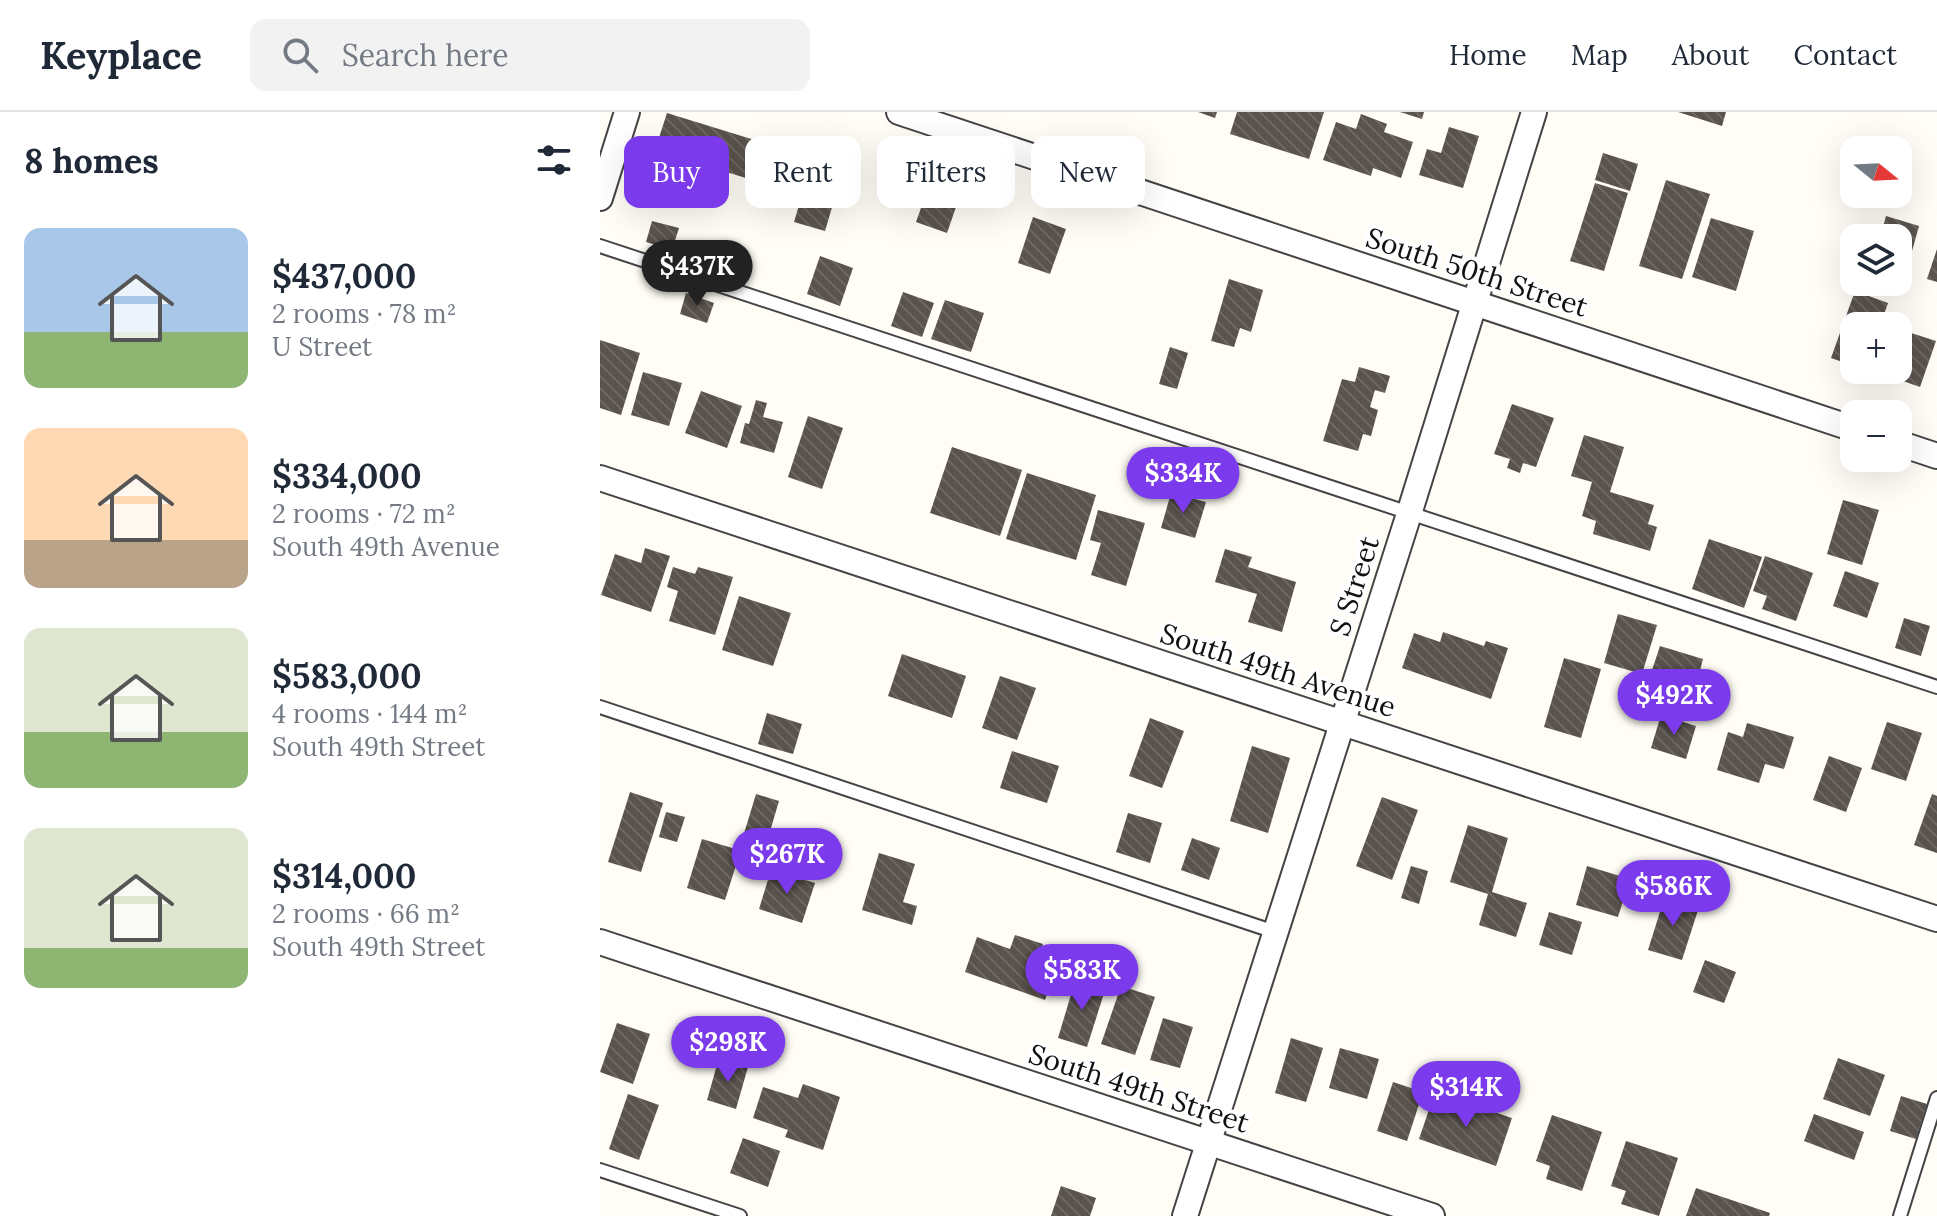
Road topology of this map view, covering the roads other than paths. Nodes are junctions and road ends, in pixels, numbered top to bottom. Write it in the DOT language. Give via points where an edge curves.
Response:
graph roads {
  1 [pos="627,112"];
  2 [pos="899,112"];
  3 [pos="1534,112"];
  4 [pos="600,198"];
  5 [pos="600,246"];
  6 [pos="1474,302"];
  7 [pos="1840,424"];
  8 [pos="1912,448"];
  9 [pos="1937,456"];
  10 [pos="600,478"];
  11 [pos="1409,514"];
  12 [pos="1937,687"];
  13 [pos="600,707"];
  14 [pos="1341,722"];
  15 [pos="1937,919"];
  16 [pos="1275,932"];
  17 [pos="600,942"];
  18 [pos="1937,1098"];
  19 [pos="1209,1142"];
  20 [pos="600,1170"];
  21 [pos="740,1216"];
  22 [pos="1185,1216"];
  23 [pos="1432,1216"];
  24 [pos="1900,1216"];
  1 -- 4 [label="street"];
  2 -- 6 [label="street, South 50th Street"];
  3 -- 6 [label="street, S Street"];
  5 -- 11 [label="lane"];
  6 -- 7 [label="street, South 50th Street"];
  6 -- 11 [label="street, S Street"];
  8 -- 9 [label="street"];
  10 -- 14 [label="street, South 49th Avenue"];
  11 -- 12 [label="lane"];
  11 -- 14 [label="street, S Street"];
  13 -- 16 [label="lane"];
  14 -- 15 [label="street, South 49th Avenue"];
  14 -- 16 [label="street, S Street"];
  16 -- 19 [label="street, S Street"];
  17 -- 19 [label="street, South 49th Street"];
  18 -- 24 [label="lane"];
  19 -- 22 [label="street, S Street"];
  19 -- 23 [label="street, South 49th Street"];
  20 -- 21 [label="lane"];
}
